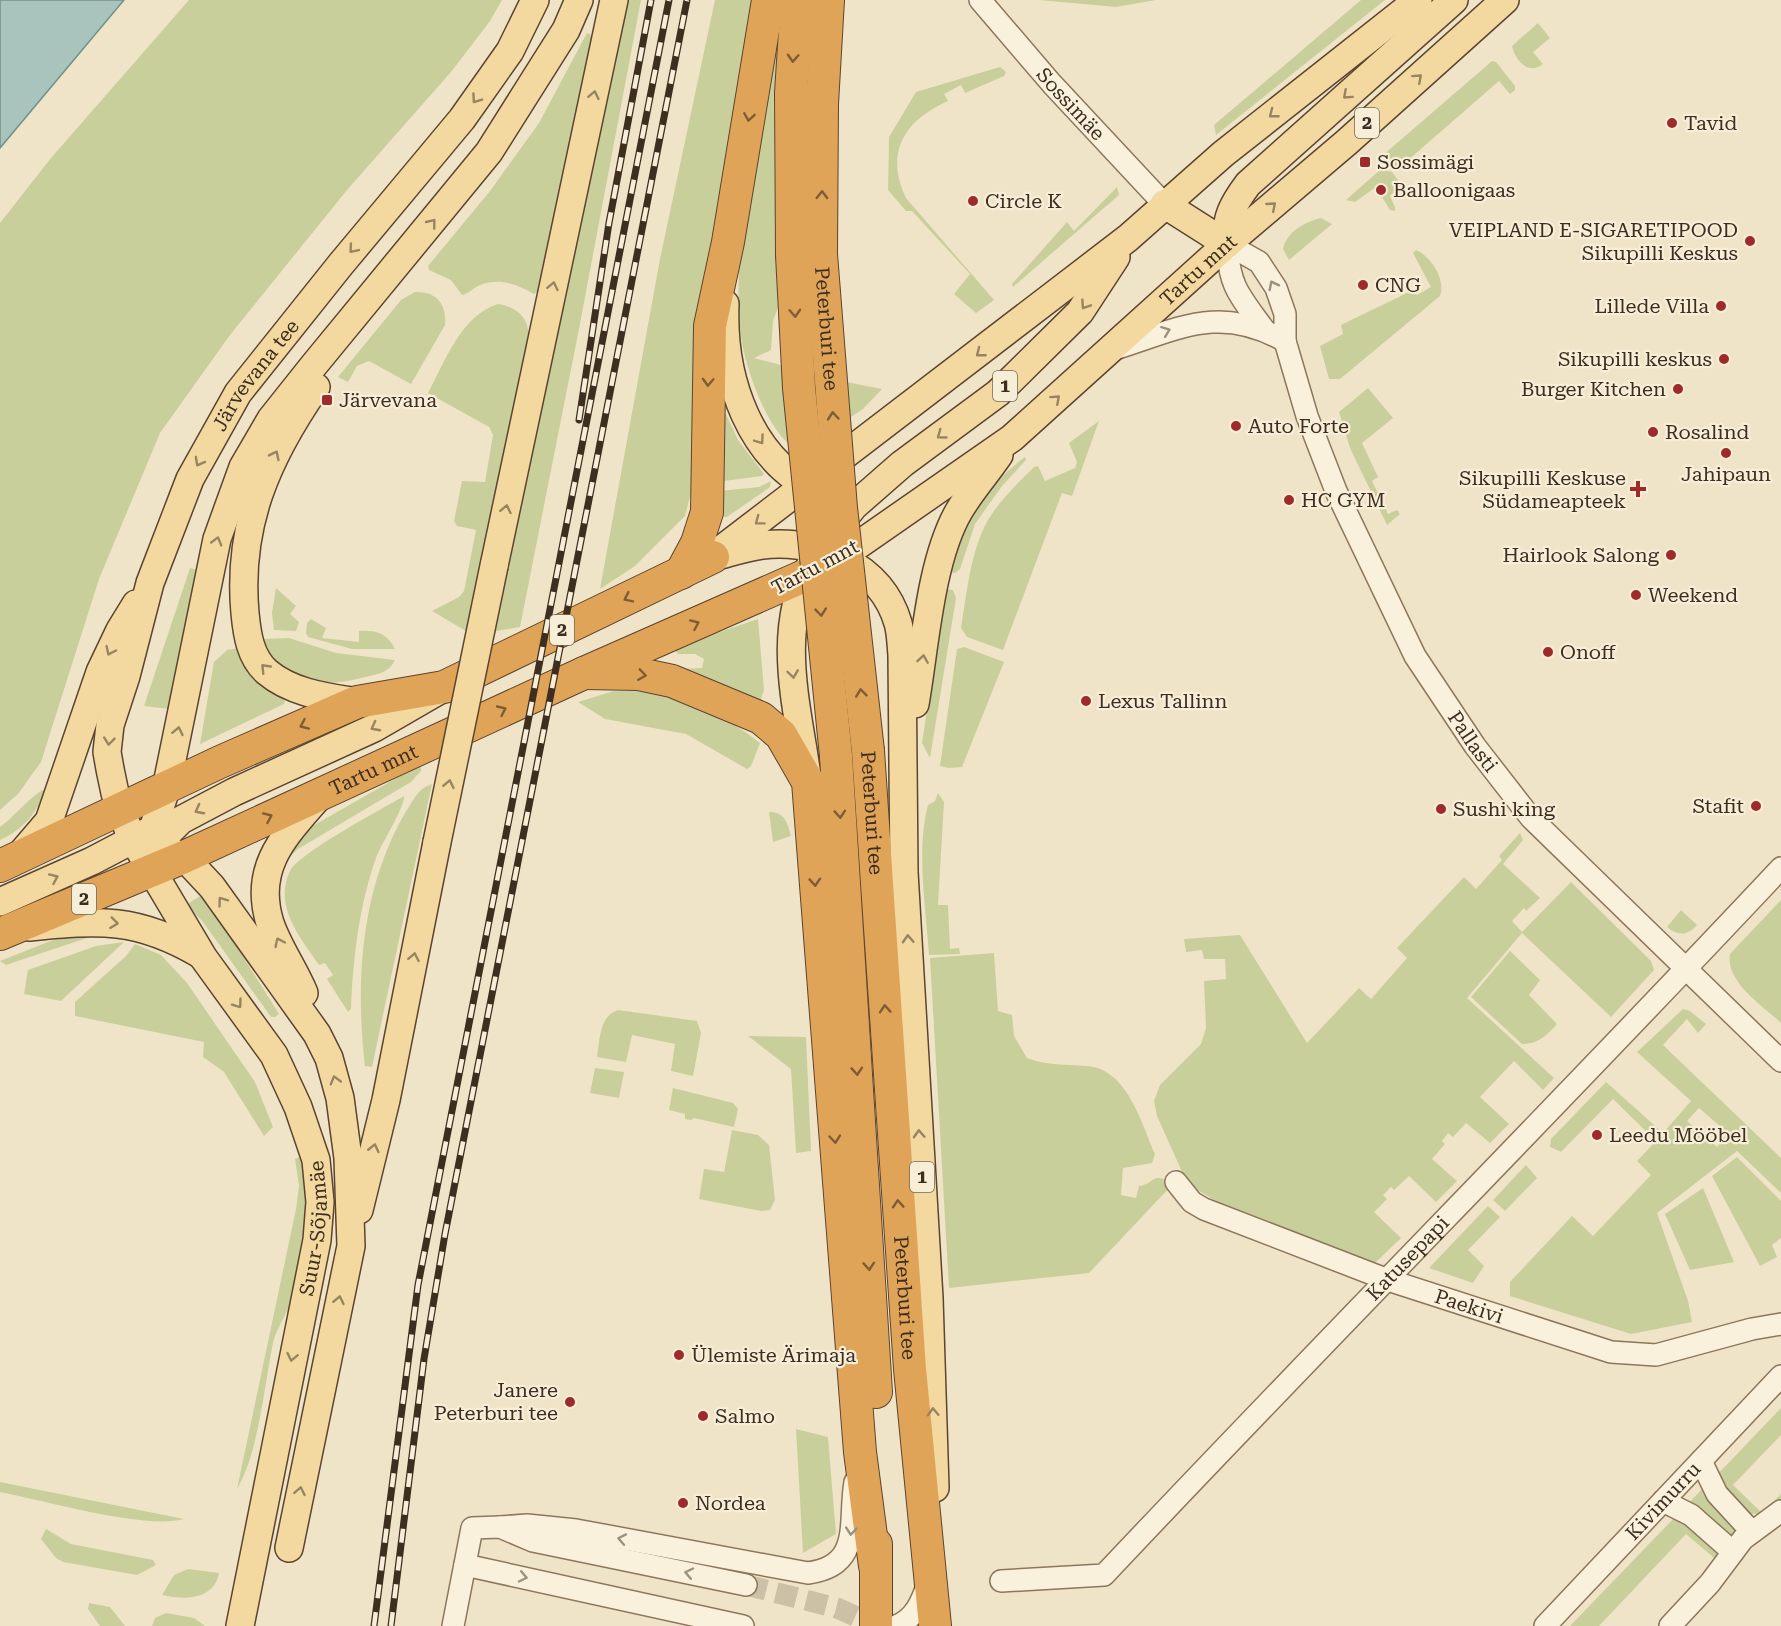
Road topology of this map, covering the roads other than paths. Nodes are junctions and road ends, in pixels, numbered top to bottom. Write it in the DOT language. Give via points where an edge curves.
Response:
graph roads {
  1 [pos="535,0"];
  2 [pos="579,0"];
  3 [pos="614,0"];
  4 [pos="768,0"];
  5 [pos="797,0"];
  6 [pos="828,0"];
  7 [pos="980,0"];
  8 [pos="1418,0"];
  9 [pos="1454,0"];
  10 [pos="1505,0"];
  11 [pos="1164,204"];
  12 [pos="1128,238"];
  13 [pos="728,242"];
  14 [pos="1227,244"];
  15 [pos="806,254"];
  16 [pos="354,320"];
  17 [pos="1263,328"];
  18 [pos="1285,341"];
  19 [pos="1111,350"];
  20 [pos="1012,438"];
  21 [pos="806,486"];
  22 [pos="925,498"];
  23 [pos="854,506"];
  24 [pos="830,553"];
  25 [pos="712,557"];
  26 [pos="681,573"];
  27 [pos="804,576"];
  28 [pos="150,583"];
  29 [pos="584,673"];
  30 [pos="444,687"];
  31 [pos="357,702"];
  32 [pos="903,779"];
  33 [pos="808,782"];
  34 [pos="166,789"];
  35 [pos="322,792"];
  36 [pos="144,838"];
  37 [pos="9,862"];
  38 [pos="1781,868"];
  39 [pos="0,902"];
  40 [pos="7,932"];
  41 [pos="203,957"];
  42 [pos="1686,970"];
  43 [pos="317,1034"];
  44 [pos="1781,1061"];
  45 [pos="1176,1182"];
  46 [pos="351,1246"];
  47 [pos="1388,1280"];
  48 [pos="1781,1324"];
  49 [pos="1781,1376"];
  50 [pos="860,1452"];
  51 [pos="1701,1461"];
  52 [pos="1663,1501"];
  53 [pos="1781,1511"];
  54 [pos="500,1527"];
  55 [pos="1752,1532"];
  56 [pos="289,1548"];
  57 [pos="1733,1552"];
  58 [pos="465,1565"];
  59 [pos="875,1566"];
  60 [pos="930,1576"];
  61 [pos="1000,1581"];
  62 [pos="746,1585"];
  63 [pos="240,1626"];
  64 [pos="453,1626"];
  65 [pos="743,1626"];
  66 [pos="876,1626"];
  67 [pos="897,1626"];
  68 [pos="935,1626"];
  69 [pos="1545,1626"];
  70 [pos="1670,1626"];
  1 -- 28 [label="main road, Järvevana tee, one-way" via="510,51 462,119 238,393 190,479"];
  16 -- 2 [label="main road, Järvevana tee, one-way" via="489,152 566,30"];
  46 -- 3 [label="main road, one-way, bridge" via="386,1100"];
  4 -- 13 [label="highway, one-way"];
  5 -- 15 [label="highway, Peterburi tee, one-way" via="791,93"];
  15 -- 6 [label="highway, Peterburi tee, one-way"];
  7 -- 11 [label="street, Sossimäe"];
  8 -- 11 [label="main road, Tartu mnt / 2, one-way"];
  9 -- 14 [label="main road, one-way" via="1248,184 1231,206"];
  14 -- 10 [label="main road, Tartu mnt / 2, one-way"];
  11 -- 12 [label="main road, Tartu mnt / 2"];
  11 -- 14 [label="main road"];
  12 -- 21 [label="main road, Tartu mnt / 2, one-way"];
  12 -- 23 [label="main road, 1, one-way" via="1080,312 998,393 902,464"];
  13 -- 21 [label="main road, one-way" via="724,330 737,399 770,454"];
  13 -- 26 [label="highway, one-way" via="710,326 707,512"];
  14 -- 17 [label="street" via="1228,272"];
  18 -- 14 [label="street, Pallasti, one-way" via="1285,314 1267,272 1259,262"];
  14 -- 19 [label="main road, Tartu mnt / 2"];
  15 -- 59 [label="highway, Peterburi tee, one-way, bridge" via="799,388 836,756 873,1315 878,1443"];
  60 -- 15 [label="highway, Peterburi tee, one-way, bridge" via="910,1369 868,751 841,508"];
  31 -- 16 [label="main road, one-way" via="316,696 267,671 247,638 244,602 244,561 258,492 279,446 348,346"];
  34 -- 16 [label="main road, Järvevana tee, one-way" via="217,539 243,467 272,419"];
  17 -- 18 [label="street"];
  19 -- 17 [label="street, one-way" via="1206,321"];
  18 -- 42 [label="street, Pallasti" via="1307,416 1336,490 1430,681 1531,818"];
  20 -- 19 [label="main road, Tartu mnt / 2, one-way"];
  20 -- 22 [label="main road, Tartu mnt / 2"];
  32 -- 20 [label="main road, 1, one-way" via="936,578 946,543 958,512"];
  21 -- 23 [label="main road"];
  21 -- 25 [label="main road, Tartu mnt / 2, one-way"];
  22 -- 23 [label="main road"];
  22 -- 24 [label="main road, Tartu mnt / 2"];
  23 -- 24 [label="main road, 1"];
  24 -- 25 [label="main road, 1" via="761,545"];
  24 -- 27 [label="highway, Tartu mnt / 2"];
  24 -- 32 [label="main road, 1" via="872,577 898,622"];
  25 -- 26 [label="highway, Tartu mnt / 2"];
  26 -- 30 [label="highway, Tartu mnt / 2, one-way"];
  29 -- 27 [label="highway, Tartu mnt / 2, one-way"];
  27 -- 33 [label="main road, one-way" via="793,611 790,648"];
  28 -- 36 [label="main road, Järvevana tee, one-way" via="110,725 107,752"];
  28 -- 37 [label="main road, one-way" via="120,630 100,672 48,821"];
  29 -- 33 [label="highway, one-way" via="639,674 672,681 744,710 776,729"];
  35 -- 29 [label="highway, Tartu mnt / 2, one-way"];
  30 -- 31 [label="highway, Tartu mnt / 2"];
  30 -- 36 [label="main road, one-way" via="374,728"];
  31 -- 34 [label="highway, Tartu mnt / 2, one-way"];
  60 -- 32 [label="main road, 1, one-way" via="935,1483 930,1309 904,872"];
  33 -- 50 [label="highway, one-way"];
  34 -- 36 [label="highway, Tartu mnt / 2"];
  36 -- 35 [label="highway, Tartu mnt / 2, one-way" via="215,841"];
  43 -- 35 [label="main road, one-way" via="304,991 270,922 265,876 282,840"];
  36 -- 37 [label="highway, Tartu mnt / 2"];
  39 -- 36 [label="main road, one-way"];
  36 -- 40 [label="highway, Tartu mnt / 2"];
  36 -- 41 [label="main road, Suur-Sõjamäe"];
  43 -- 36 [label="main road, Suur-Sõjamäe, one-way" via="212,887"];
  38 -- 42 [label="street, Katusepapi"];
  40 -- 41 [label="main road, one-way" via="94,921 140,927 170,936"];
  41 -- 63 [label="main road, Suur-Sõjamäe, one-way" via="274,1055 309,1134 320,1202 317,1240"];
  42 -- 44 [label="street, Pallasti"];
  42 -- 47 [label="street, Katusepapi"];
  46 -- 43 [label="main road, Suur-Sõjamäe, one-way" via="348,1158 340,1098 329,1058"];
  45 -- 47 [label="street, Paekivi" via="1192,1203 1204,1209"];
  56 -- 46 [label="main road, Suur-Sõjamäe, one-way"];
  47 -- 48 [label="street, Paekivi" via="1611,1352 1656,1355"];
  47 -- 61 [label="street, Katusepapi" via="1104,1575"];
  49 -- 51 [label="street, Kivimurru"];
  50 -- 54 [label="street, one-way" via="847,1551 837,1564 823,1571 808,1573 762,1566 576,1530 526,1525"];
  50 -- 59 [label="highway"];
  51 -- 52 [label="street, Kivimurru"];
  51 -- 55 [label="street" via="1717,1494"];
  52 -- 57 [label="street" via="1691,1515"];
  52 -- 69 [label="street, Kivimurru"];
  53 -- 55 [label="street"];
  54 -- 58 [label="street" via="472,1528"];
  62 -- 54 [label="street, one-way" via="532,1541"];
  55 -- 57 [label="street"];
  57 -- 70 [label="street"];
  58 -- 64 [label="street"];
  58 -- 65 [label="street, one-way"];
  59 -- 66 [label="highway, Peterburi tee"];
  60 -- 67 [label="street" via="921,1603 906,1623"];
  60 -- 68 [label="highway, Peterburi tee / 1"];
}
